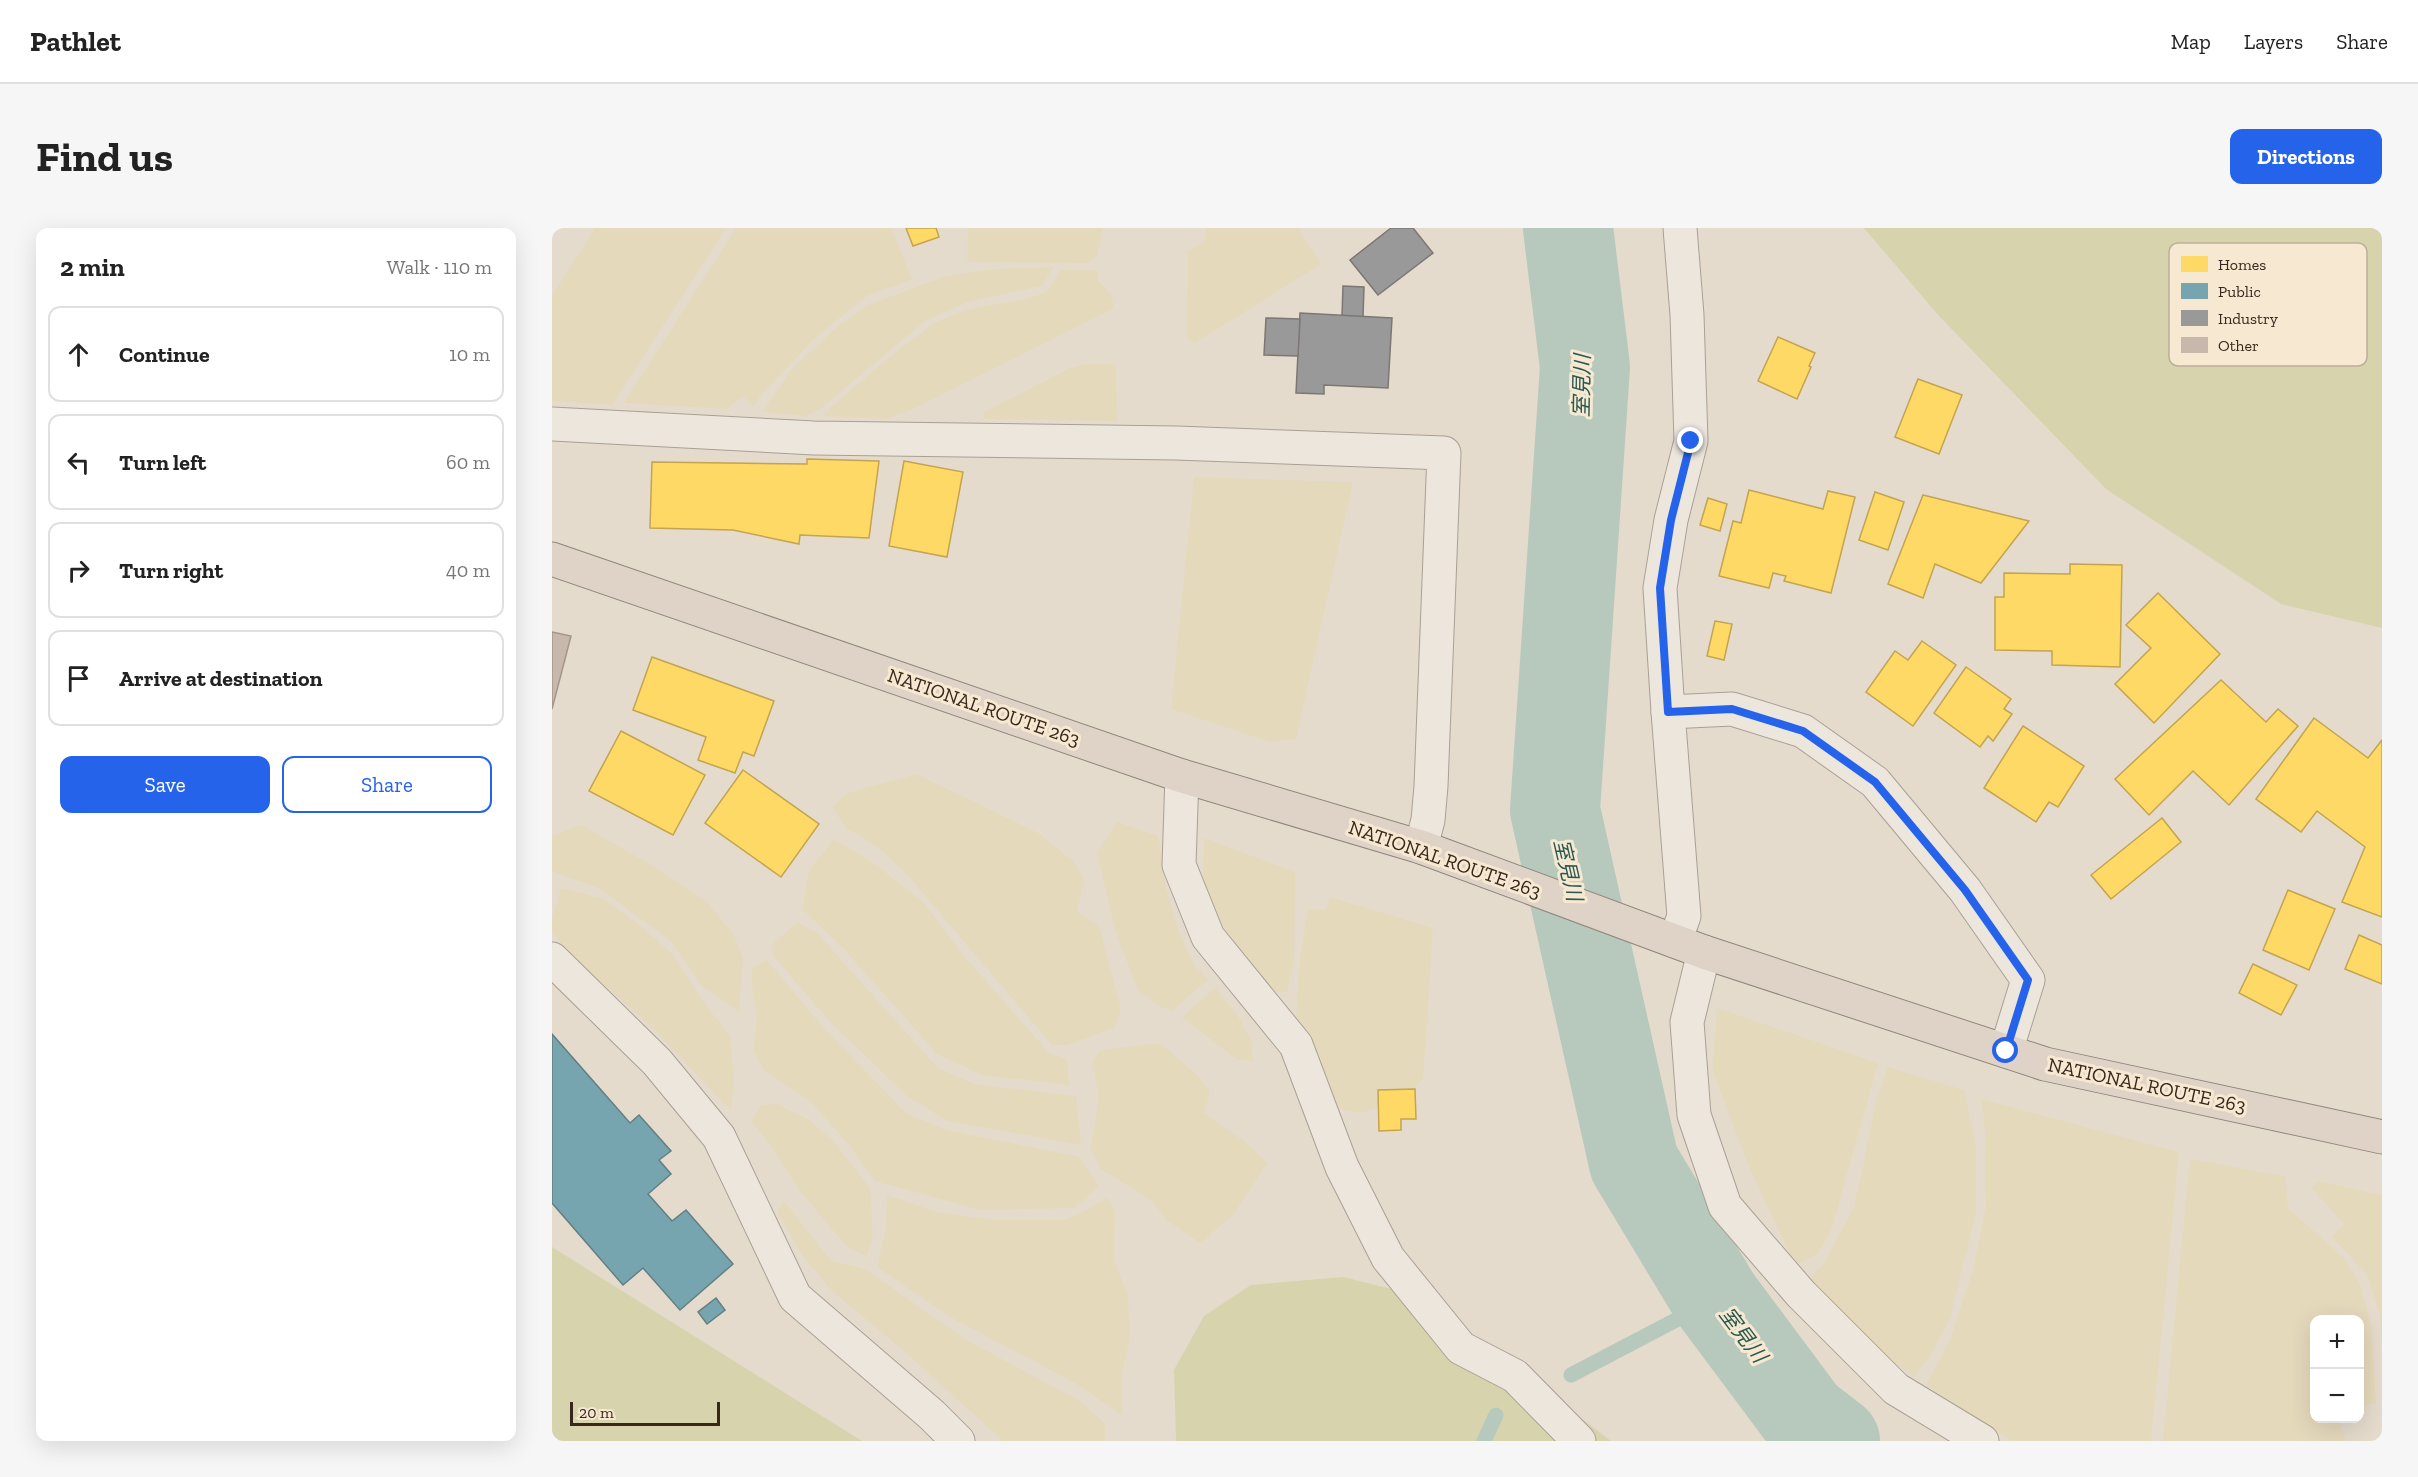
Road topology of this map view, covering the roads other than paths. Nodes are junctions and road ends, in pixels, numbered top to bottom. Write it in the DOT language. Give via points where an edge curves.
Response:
graph roads {
  1 [pos="1680,228"];
  2 [pos="552,424"];
  3 [pos="552,559"];
  4 [pos="1668,712"];
  5 [pos="1182,776"];
  6 [pos="1433,851"];
  7 [pos="1689,947"];
  8 [pos="552,959"];
  9 [pos="2006,1051"];
  10 [pos="2382,1137"];
  11 [pos="958,1441"];
  12 [pos="1579,1441"];
  13 [pos="1982,1441"];
  1 -- 4 [label="street" via="1691,441 1671,520 1660,588"];
  2 -- 6 [label="street" via="814,438 1176,443 1444,453 1428,820"];
  3 -- 5 [label="highway, NATIONAL ROUTE 263"];
  4 -- 7 [label="street"];
  4 -- 9 [label="street" via="1732,709 1803,731 1875,782 1965,890 2028,980"];
  5 -- 6 [label="highway, NATIONAL ROUTE 263"];
  5 -- 12 [label="street" via="1179,865 1208,937 1296,1045 1342,1167 1388,1258 1461,1348 1515,1376"];
  6 -- 7 [label="highway, NATIONAL ROUTE 263"];
  7 -- 9 [label="highway, NATIONAL ROUTE 263"];
  7 -- 13 [label="street" via="1687,1022 1694,1115 1725,1206 1801,1294 1896,1389"];
  8 -- 11 [label="street" via="657,1062 719,1137 795,1297"];
  9 -- 10 [label="highway, NATIONAL ROUTE 263" via="2045,1064"];
}
